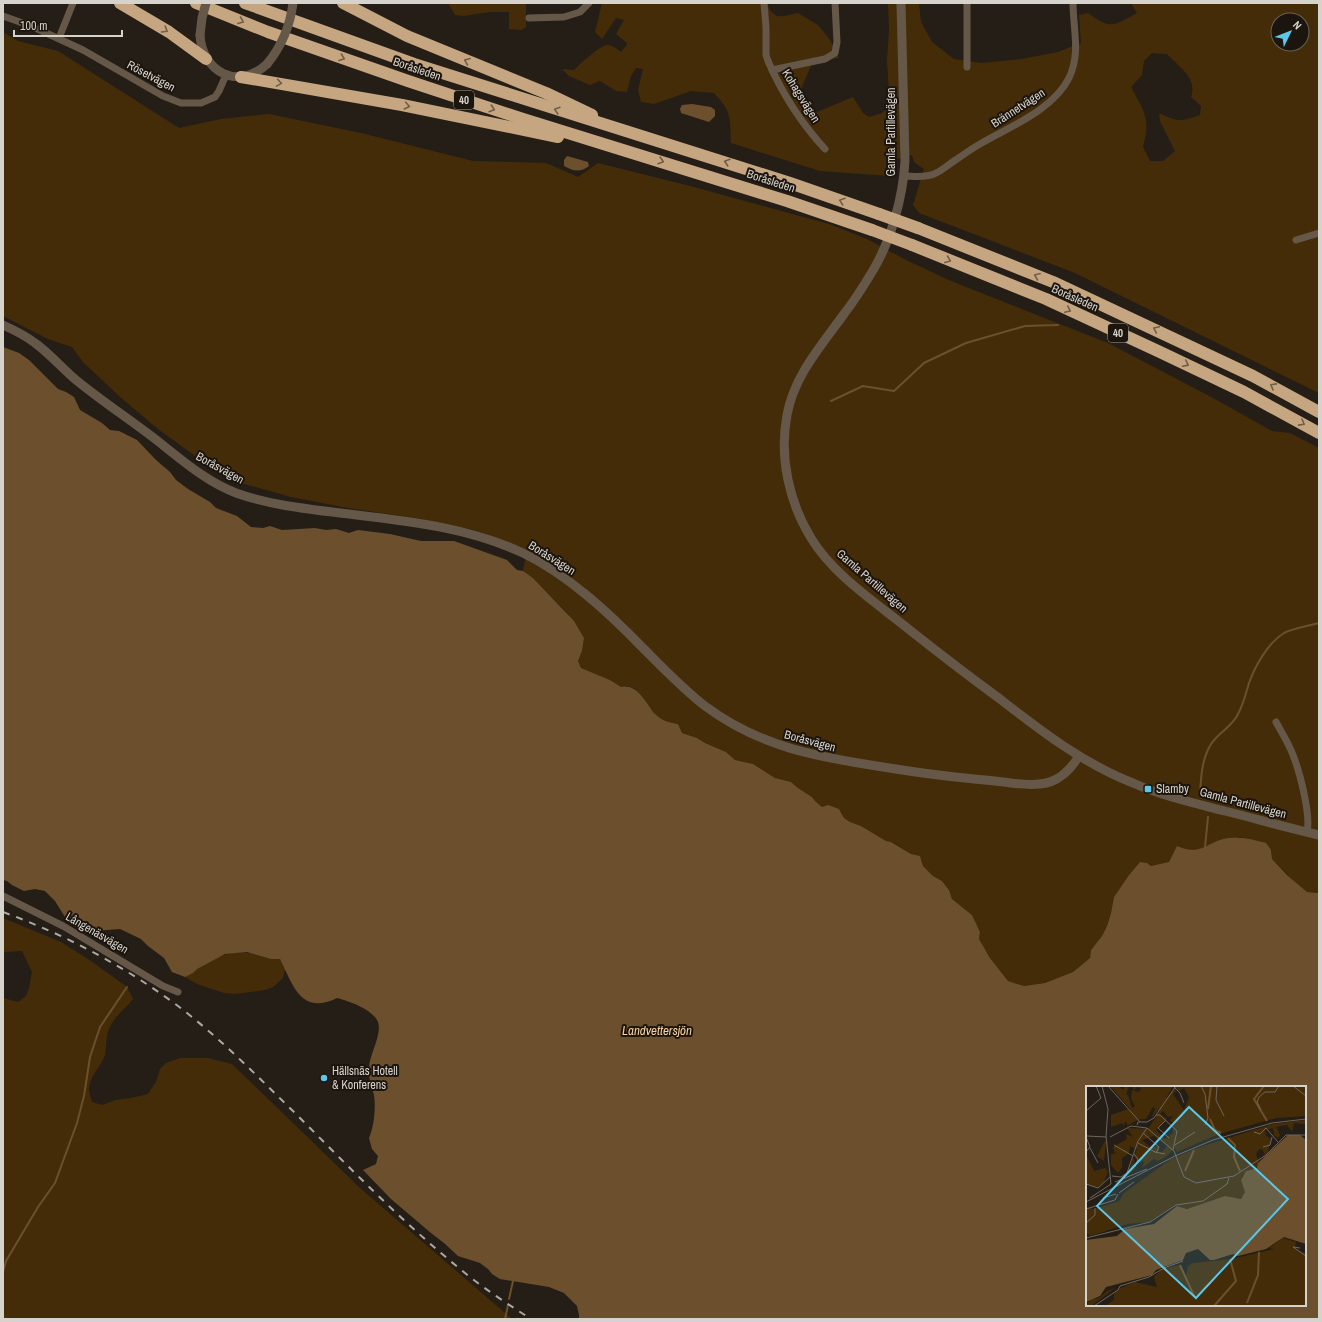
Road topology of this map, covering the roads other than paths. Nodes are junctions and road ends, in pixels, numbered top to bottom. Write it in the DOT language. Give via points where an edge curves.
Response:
graph roads {
  1 [pos="73,3"];
  2 [pos="120,3"];
  3 [pos="196,3"];
  4 [pos="206,3"];
  5 [pos="245,3"];
  6 [pos="293,3"];
  7 [pos="343,3"];
  8 [pos="589,3"];
  9 [pos="764,3"];
  10 [pos="835,3"];
  11 [pos="901,3"];
  12 [pos="967,3"];
  13 [pos="1073,3"];
  14 [pos="3,16"];
  15 [pos="529,18"];
  16 [pos="59,38"];
  17 [pos="206,59"];
  18 [pos="967,67"];
  19 [pos="772,70"];
  20 [pos="226,75"];
  21 [pos="240,77"];
  22 [pos="631,133"];
  23 [pos="825,149"];
  24 [pos="624,150"];
  25 [pos="904,176"];
  26 [pos="1319,233"];
  27 [pos="1296,240"];
  28 [pos="3,325"];
  29 [pos="1319,412"];
  30 [pos="1319,433"];
  31 [pos="1276,722"];
  32 [pos="1079,756"];
  33 [pos="1307,832"];
  34 [pos="1319,835"];
  35 [pos="3,896"];
  36 [pos="178,992"];
  1 -- 16 [label="street"];
  2 -- 17 [label="highway, one-way" via="169,32"];
  3 -- 24 [label="highway, Boråsleden / 40, one-way" via="268,32 408,81"];
  4 -- 17 [label="street, bridge" via="200,35"];
  22 -- 5 [label="highway, Boråsleden / 40, one-way" via="414,64"];
  6 -- 21 [label="street, bridge" via="287,31 279,49 262,68"];
  22 -- 7 [label="highway, one-way" via="546,93 407,36"];
  8 -- 15 [label="street" via="580,12 564,17"];
  9 -- 19 [label="street, Kohagsvägen" via="766,55"];
  10 -- 19 [label="street" via="835,53 825,59"];
  11 -- 25 [label="street, Gamla Partillevägen"];
  12 -- 18 [label="street"];
  13 -- 25 [label="street, Brännetvägen" via="1076,54 1069,78 1060,92 1044,106 980,144 943,170 926,176"];
  14 -- 16 [label="street, Rösetvägen"];
  16 -- 20 [label="street, Rösetvägen" via="163,96 181,103 201,103 215,97"];
  17 -- 20 [label="street"];
  19 -- 23 [label="street, Kohagsvägen" via="787,99"];
  20 -- 21 [label="street"];
  21 -- 24 [label="highway, one-way" via="402,105"];
  29 -- 22 [label="highway, Boråsleden / 40, one-way, bridge" via="1253,376 1067,288 879,214"];
  24 -- 30 [label="highway, Boråsleden / 40, one-way, bridge" via="773,196 912,245 1046,300 1160,352 1244,392"];
  25 -- 32 [label="street, Gamla Partillevägen" via="890,232 874,270 812,357 793,393 785,432 785,456 790,488 810,537 843,576 944,657"];
  26 -- 27 [label="street"];
  28 -- 32 [label="street, Boråsvägen" via="33,341 87,389 182,461 233,492 261,501 295,507 450,528 490,539 539,562 591,600 705,706 743,730 770,742 831,760 1027,785 1041,785 1057,779 1067,772"];
  31 -- 33 [label="street" via="1296,764 1307,810"];
  32 -- 33 [label="street, Gamla Partillevägen" via="1114,775 1148,789"];
  33 -- 34 [label="street, Gamla Partillevägen"];
  35 -- 36 [label="street, Långenäsvägen" via="63,926 163,986"];
}
